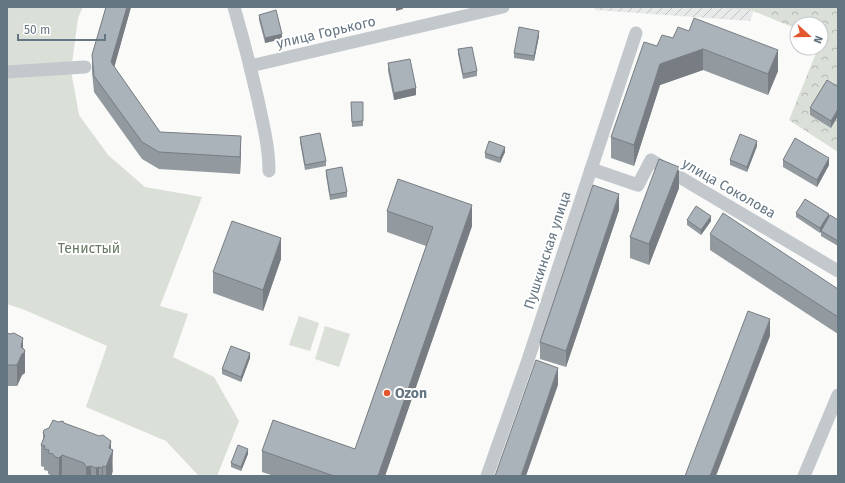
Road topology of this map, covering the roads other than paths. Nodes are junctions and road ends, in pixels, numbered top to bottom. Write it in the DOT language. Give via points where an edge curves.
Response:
graph roads {
  1 [pos="234,7"];
  2 [pos="503,7"];
  3 [pos="636,33"];
  4 [pos="250,66"];
  5 [pos="85,67"];
  6 [pos="7,72"];
  7 [pos="591,169"];
  8 [pos="269,171"];
  9 [pos="838,271"];
  10 [pos="838,395"];
  11 [pos="487,476"];
  12 [pos="804,476"];
  1 -- 4 [label="street"];
  2 -- 4 [label="street, улица Горького"];
  3 -- 7 [label="street, Пушкинская улица"];
  4 -- 8 [label="street" via="266,135"];
  5 -- 6 [label="street"];
  7 -- 9 [label="street, улица Соколова" via="638,185 651,160"];
  7 -- 11 [label="street, Пушкинская улица"];
  10 -- 12 [label="street"];
}
